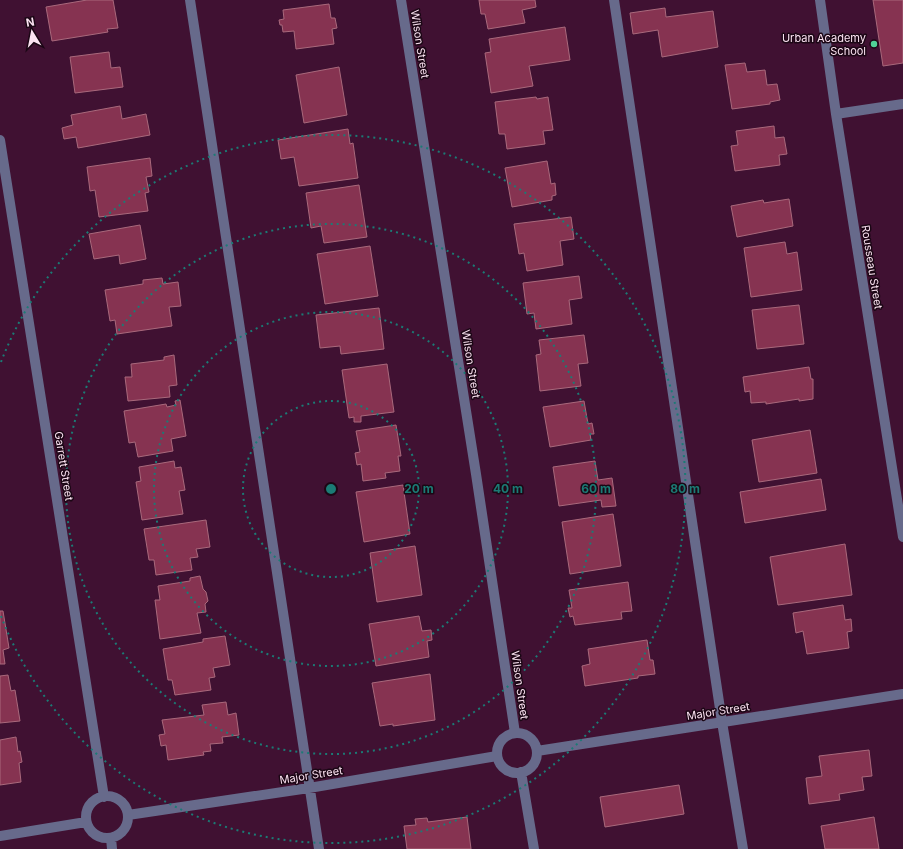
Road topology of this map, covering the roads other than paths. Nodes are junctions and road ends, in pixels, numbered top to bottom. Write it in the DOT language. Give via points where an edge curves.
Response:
graph roads {
  1 [pos="190,0"];
  2 [pos="401,0"];
  3 [pos="614,0"];
  4 [pos="820,0"];
  5 [pos="903,104"];
  6 [pos="836,114"];
  7 [pos="0,140"];
  8 [pos="903,537"];
  9 [pos="903,694"];
  10 [pos="722,722"];
  11 [pos="514,733"];
  12 [pos="537,751"];
  13 [pos="497,756"];
  14 [pos="521,772"];
  15 [pos="309,788"];
  16 [pos="104,796"];
  17 [pos="128,815"];
  18 [pos="86,822"];
  19 [pos="0,836"];
  20 [pos="111,838"];
  21 [pos="112,849"];
  22 [pos="319,849"];
  23 [pos="534,849"];
  24 [pos="742,849"];
  1 -- 15 [label="street"];
  2 -- 11 [label="street, Wilson Street"];
  3 -- 10 [label="street"];
  4 -- 6 [label="street, Rousseau Street"];
  5 -- 6 [label="street"];
  6 -- 8 [label="street, Rousseau Street"];
  7 -- 16 [label="street, Garrett Street"];
  9 -- 10 [label="street, Major Street"];
  10 -- 12 [label="street, Major Street"];
  10 -- 24 [label="street"];
  11 -- 12 [label="street" via="528,736 533,740"];
  11 -- 13 [label="street" via="499,744"];
  12 -- 14 [label="street" via="532,766"];
  13 -- 14 [label="street" via="503,767 514,773"];
  13 -- 15 [label="street, Major Street"];
  14 -- 23 [label="street"];
  15 -- 17 [label="street, Major Street"];
  15 -- 22 [label="street"];
  16 -- 17 [label="street" via="117,799"];
  16 -- 18 [label="street" via="92,803 86,815"];
  17 -- 20 [label="street" via="126,828"];
  18 -- 19 [label="street"];
  18 -- 20 [label="street" via="88,828 98,837"];
  20 -- 21 [label="street"];
}
